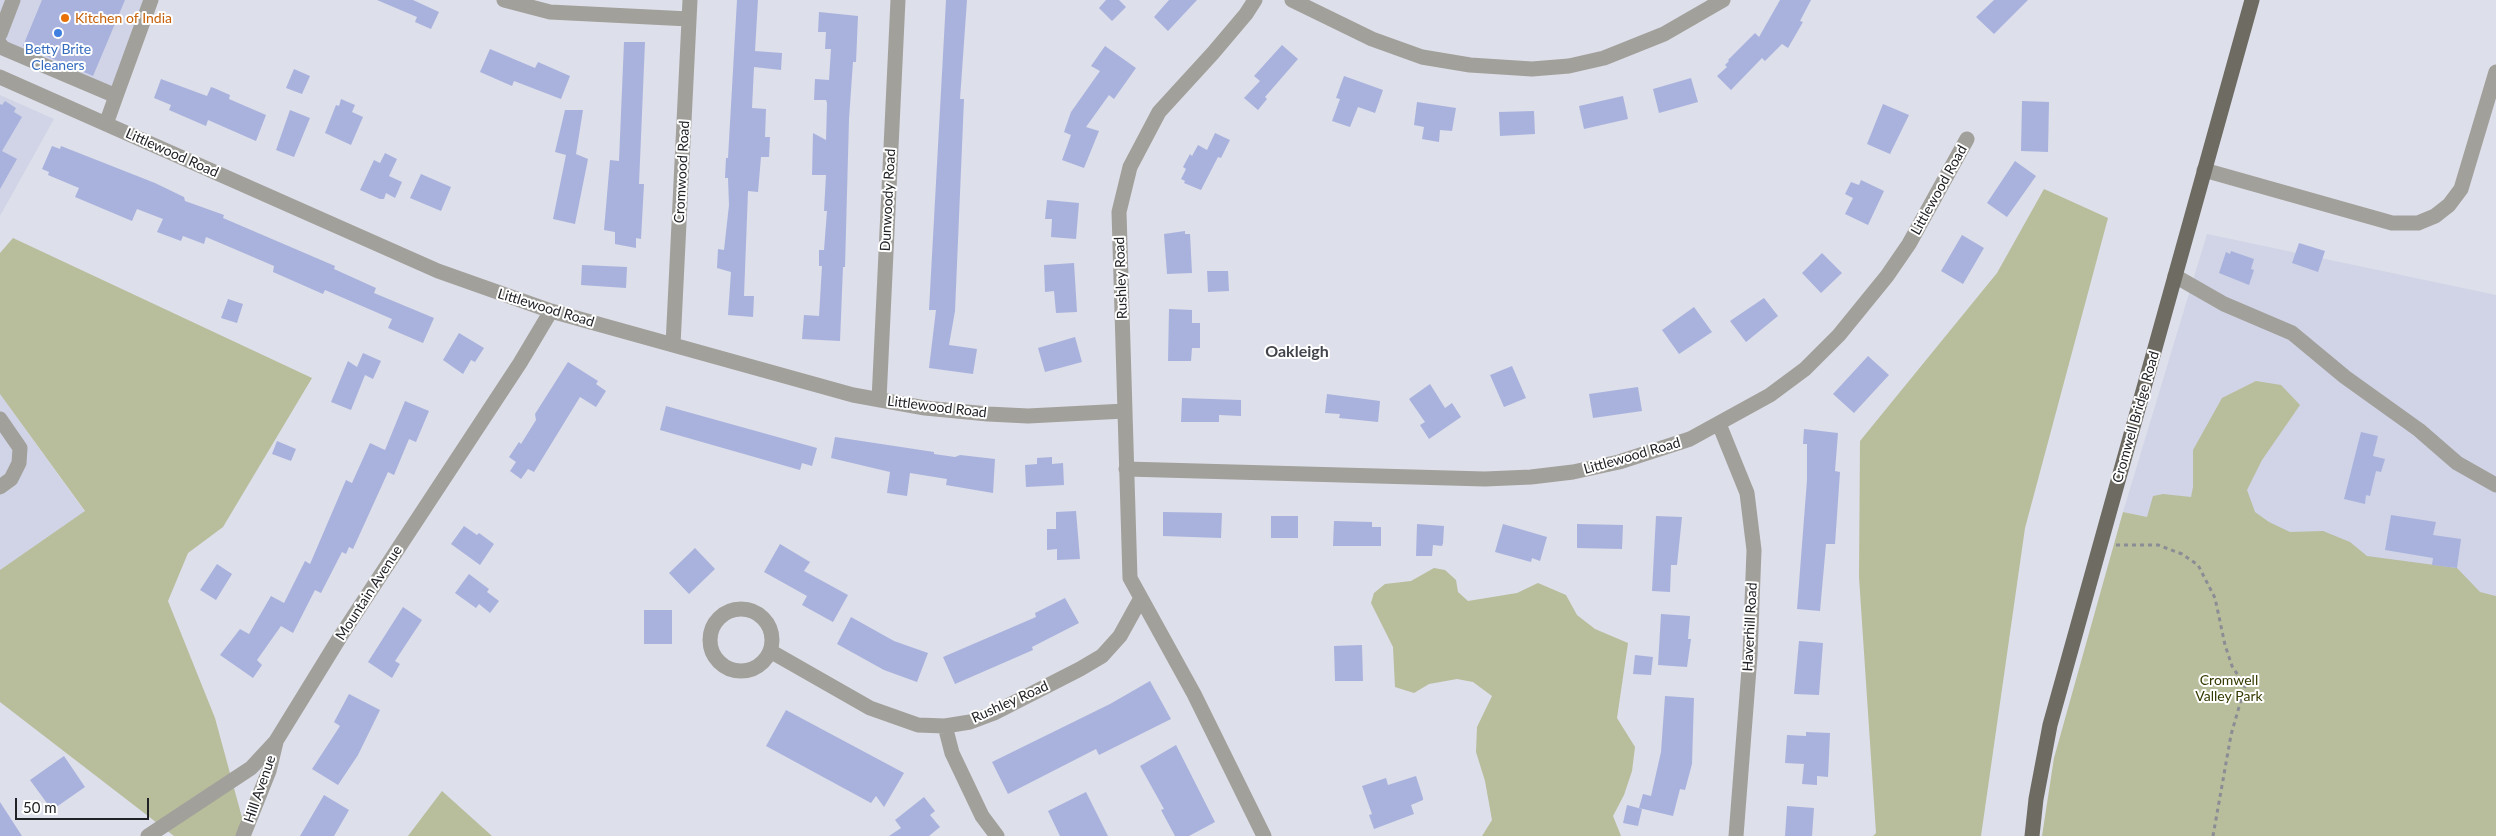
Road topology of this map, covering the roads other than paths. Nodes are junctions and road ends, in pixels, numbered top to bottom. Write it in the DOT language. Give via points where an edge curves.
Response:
graph roads {
  1 [pos="13,0"];
  2 [pos="151,0"];
  3 [pos="504,0"];
  4 [pos="690,0"];
  5 [pos="898,0"];
  6 [pos="1255,0"];
  7 [pos="1292,0"];
  8 [pos="1723,0"];
  9 [pos="2252,0"];
  10 [pos="690,19"];
  11 [pos="0,34"];
  12 [pos="0,44"];
  13 [pos="2496,72"];
  14 [pos="0,77"];
  15 [pos="116,96"];
  16 [pos="106,124"];
  17 [pos="1967,139"];
  18 [pos="2204,170"];
  19 [pos="2175,276"];
  20 [pos="551,311"];
  21 [pos="673,345"];
  22 [pos="879,400"];
  23 [pos="1125,411"];
  24 [pos="0,419"];
  25 [pos="1719,424"];
  26 [pos="1126,470"];
  27 [pos="2496,485"];
  28 [pos="0,487"];
  29 [pos="1141,598"];
  30 [pos="770,651"];
  31 [pos="946,726"];
  32 [pos="276,741"];
  33 [pos="148,836"];
  34 [pos="243,836"];
  35 [pos="997,836"];
  36 [pos="1264,836"];
  37 [pos="1736,836"];
  38 [pos="2032,836"];
  1 -- 11 [label="street"];
  2 -- 15 [label="street"];
  3 -- 10 [label="street" via="550,12"];
  4 -- 10 [label="street, Cromwood Road"];
  5 -- 22 [label="street, Dunwoody Road"];
  6 -- 23 [label="street, Rushley Road" via="1213,53 1159,112 1130,167 1119,212"];
  7 -- 8 [label="street" via="1372,39 1422,57 1470,65 1532,69 1569,66 1604,58 1664,34"];
  9 -- 18 [label="main road, Cromwell Bridge Road"];
  10 -- 21 [label="street, Cromwood Road"];
  12 -- 15 [label="street"];
  13 -- 18 [label="street" via="2460,189 2435,216 2418,223 2392,223"];
  14 -- 16 [label="street, Littlewood Road"];
  15 -- 16 [label="street"];
  16 -- 20 [label="street, Littlewood Road" via="438,271"];
  17 -- 25 [label="street, Littlewood Road" via="1909,244 1839,335 1805,369 1770,395"];
  18 -- 19 [label="main road, Cromwell Bridge Road"];
  19 -- 27 [label="street" via="2224,304 2292,333 2419,430 2457,464"];
  19 -- 38 [label="main road, Cromwell Bridge Road" via="2050,725"];
  20 -- 21 [label="street, Littlewood Road"];
  20 -- 32 [label="street, Mountain Avenue"];
  21 -- 22 [label="street, Littlewood Road"];
  22 -- 23 [label="street, Littlewood Road" via="925,408 1028,416"];
  23 -- 26 [label="street, Rushley Road"];
  24 -- 28 [label="street" via="20,448 19,463 11,479"];
  25 -- 26 [label="street, Littlewood Road" via="1690,439 1619,462 1531,477 1485,479"];
  25 -- 37 [label="street, Haverhill Road" via="1747,493 1754,550 1750,656"];
  26 -- 29 [label="street, Rushley Road" via="1130,578"];
  29 -- 31 [label="street, Rushley Road" via="1120,636 1102,656 994,713"];
  29 -- 36 [label="street, Rushley Road" via="1194,694"];
  30 -- 30 [label="street" via="769,626 750,610 740,609 721,617 711,635 714,654 733,670 757,667"];
  30 -- 31 [label="street, Rushley Road" via="870,708 918,725"];
  31 -- 35 [label="street" via="957,762 982,816"];
  32 -- 33 [label="street, Mountain Avenue" via="251,768"];
  32 -- 34 [label="street, Hill Avenue" via="269,771"];
}
